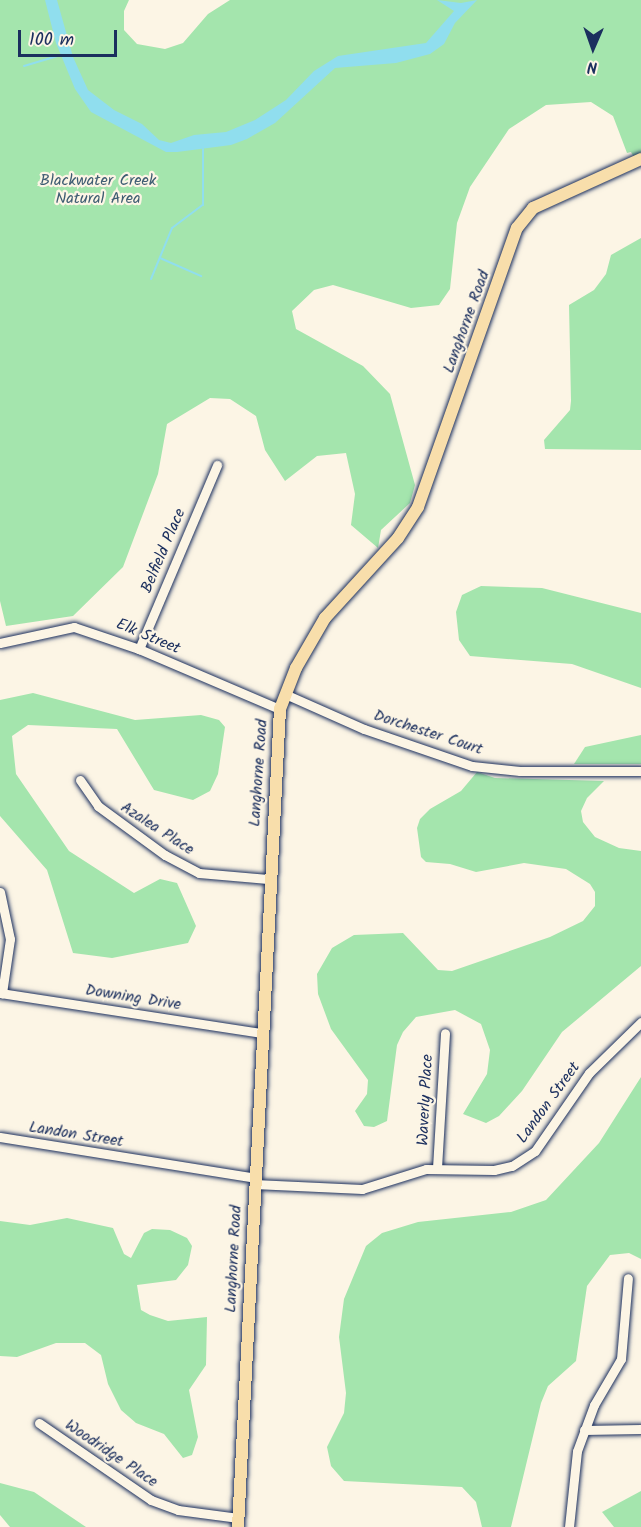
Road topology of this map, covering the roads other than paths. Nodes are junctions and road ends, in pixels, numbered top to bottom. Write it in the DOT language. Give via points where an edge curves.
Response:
graph roads {
  1 [pos="641,159"];
  2 [pos="217,465"];
  3 [pos="0,643"];
  4 [pos="139,649"];
  5 [pos="285,694"];
  6 [pos="280,709"];
  7 [pos="641,771"];
  8 [pos="80,780"];
  9 [pos="268,879"];
  10 [pos="0,892"];
  11 [pos="1,993"];
  12 [pos="641,1022"];
  13 [pos="261,1033"];
  14 [pos="445,1033"];
  15 [pos="0,1137"];
  16 [pos="437,1168"];
  17 [pos="254,1181"];
  18 [pos="628,1278"];
  19 [pos="39,1423"];
  20 [pos="641,1428"];
  21 [pos="584,1430"];
  22 [pos="238,1522"];
  23 [pos="569,1527"];
  1 -- 5 [label="main road, Langhorne Road" via="533,208 517,228 418,507 398,538 325,618"];
  2 -- 4 [label="street, Belfield Place"];
  3 -- 4 [label="street, Elk Street" via="74,627"];
  4 -- 6 [label="street, Elk Street"];
  5 -- 6 [label="main road, Langhorne Road"];
  5 -- 7 [label="street, Dorchester Court" via="364,729 472,766 520,771"];
  6 -- 9 [label="main road, Langhorne Road"];
  8 -- 9 [label="street, Azalea Place" via="98,807 165,855 200,873"];
  9 -- 13 [label="main road, Langhorne Road"];
  10 -- 11 [label="street" via="10,939"];
  11 -- 13 [label="street, Downing Drive"];
  12 -- 16 [label="street, Landon Street" via="589,1073 529,1157 503,1169"];
  13 -- 17 [label="main road, Langhorne Road"];
  14 -- 16 [label="street, Waverly Place"];
  15 -- 17 [label="street, Landon Street"];
  16 -- 17 [label="street, Landon Street" via="410,1173 371,1188"];
  17 -- 22 [label="main road, Langhorne Road"];
  18 -- 21 [label="street" via="621,1359"];
  19 -- 22 [label="street, Woodridge Place" via="151,1500 178,1510"];
  20 -- 21 [label="street"];
  21 -- 23 [label="street" via="573,1472"];
}
